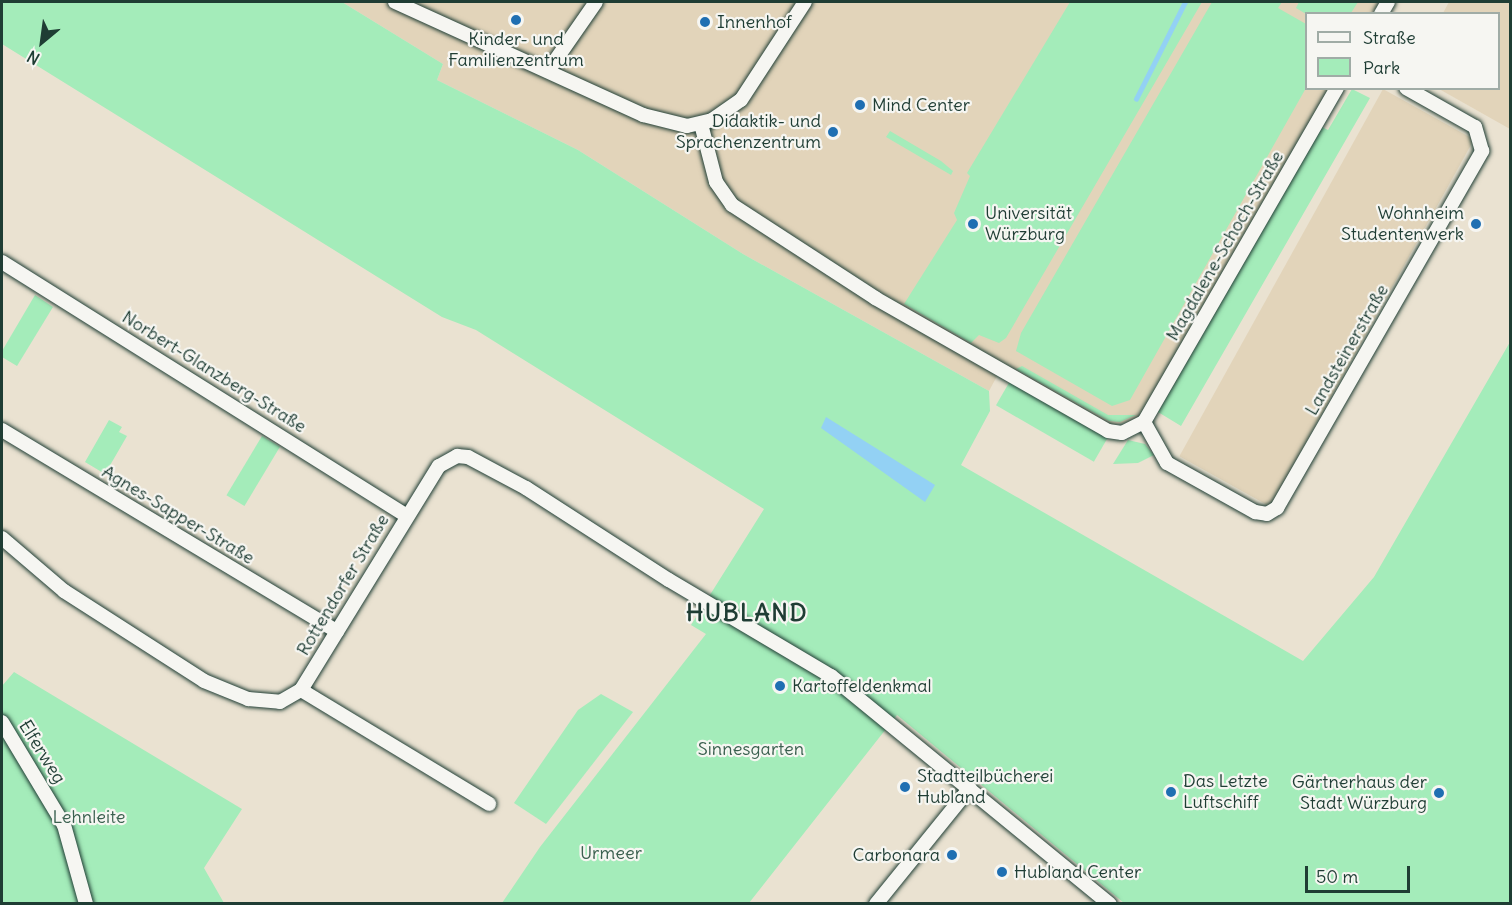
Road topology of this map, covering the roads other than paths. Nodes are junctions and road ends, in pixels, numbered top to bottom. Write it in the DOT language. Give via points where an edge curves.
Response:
graph roads {
  1 [pos="395,2"];
  2 [pos="596,2"];
  3 [pos="806,2"];
  4 [pos="548,71"];
  5 [pos="1336,90"];
  6 [pos="1409,90"];
  7 [pos="701,124"];
  8 [pos="2,262"];
  9 [pos="1144,422"];
  10 [pos="2,430"];
  11 [pos="406,515"];
  12 [pos="2,538"];
  13 [pos="337,631"];
  14 [pos="301,690"];
  15 [pos="2,722"];
  16 [pos="970,788"];
  17 [pos="489,804"];
  18 [pos="86,903"];
  19 [pos="876,903"];
  20 [pos="1110,903"];
  1 -- 4 [label="street"];
  2 -- 4 [label="street"];
  3 -- 7 [label="street" via="741,100"];
  4 -- 7 [label="street" via="657,121"];
  5 -- 9 [label="street, Magdalene-Schoch-Straße"];
  6 -- 9 [label="street, Landsteinerstraße" via="1474,127 1482,151 1277,508 1267,514 1255,513 1167,463"];
  7 -- 9 [label="street" via="717,182 732,206 875,298 1108,431 1122,433"];
  8 -- 11 [label="street, Norbert-Glanzberg-Straße"];
  10 -- 13 [label="street, Agnes-Sapper-Straße"];
  11 -- 13 [label="street, Rottendorfer Straße"];
  11 -- 16 [label="street, Rottendorfer Straße" via="439,466 458,456 468,457 526,488 831,676"];
  12 -- 14 [label="street" via="64,591 229,694 280,702"];
  13 -- 14 [label="street, Rottendorfer Straße"];
  14 -- 17 [label="street"];
  15 -- 18 [label="street, Elferweg" via="64,825"];
  16 -- 19 [label="street"];
  16 -- 20 [label="street"];
}
